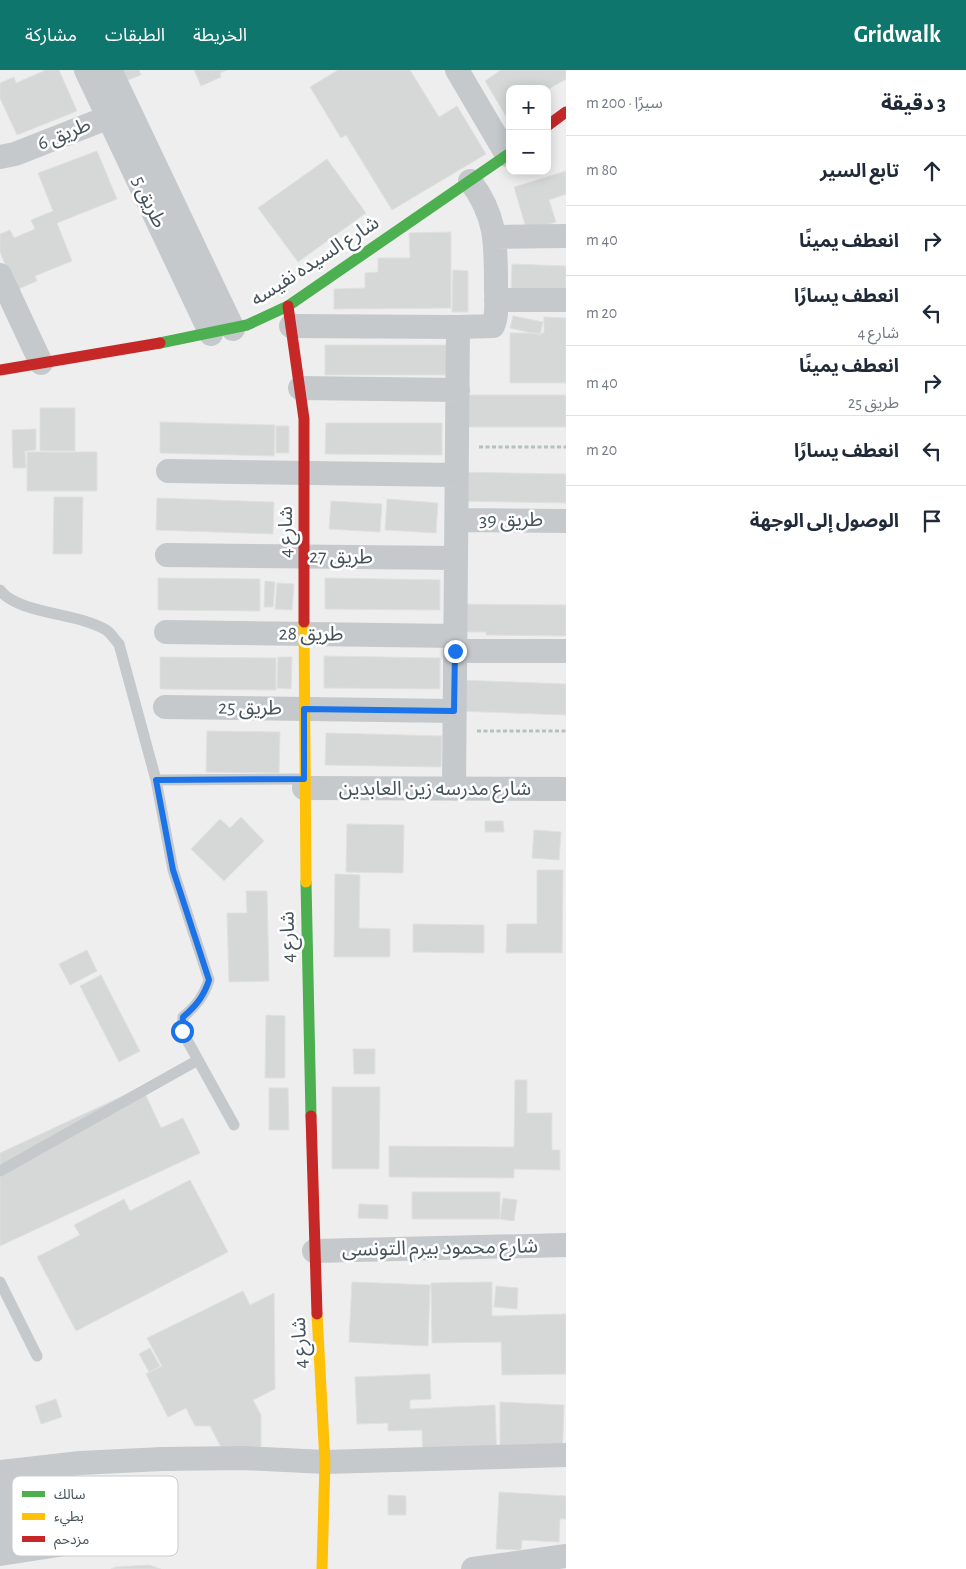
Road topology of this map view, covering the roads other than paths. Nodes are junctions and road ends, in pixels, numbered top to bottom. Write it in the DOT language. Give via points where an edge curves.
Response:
graph roads {
  1 [pos="86,70"];
  2 [pos="110,70"];
  3 [pos="457,70"];
  4 [pos="566,112"];
  5 [pos="119,113"];
  6 [pos="551,123"];
  7 [pos="506,151"];
  8 [pos="506,155"];
  9 [pos="2,159"];
  10 [pos="470,181"];
  11 [pos="566,236"];
  12 [pos="496,237"];
  13 [pos="0,276"];
  14 [pos="496,300"];
  15 [pos="566,300"];
  16 [pos="290,316"];
  17 [pos="458,327"];
  18 [pos="222,331"];
  19 [pos="41,363"];
  20 [pos="0,370"];
  21 [pos="300,388"];
  22 [pos="458,390"];
  23 [pos="168,471"];
  24 [pos="306,473"];
  25 [pos="457,475"];
  26 [pos="457,520"];
  27 [pos="566,521"];
  28 [pos="167,555"];
  29 [pos="305,556"];
  30 [pos="456,558"];
  31 [pos="0,590"];
  32 [pos="166,632"];
  33 [pos="305,634"];
  34 [pos="455,644"];
  35 [pos="566,651"];
  36 [pos="166,707"];
  37 [pos="304,709"];
  38 [pos="454,721"];
  39 [pos="156,780"];
  40 [pos="304,784"];
  41 [pos="454,789"];
  42 [pos="566,789"];
  43 [pos="198,1060"];
  44 [pos="234,1126"];
  45 [pos="0,1171"];
  46 [pos="566,1245"];
  47 [pos="314,1251"];
  48 [pos="0,1282"];
  49 [pos="38,1356"];
  50 [pos="566,1455"];
  51 [pos="325,1462"];
  52 [pos="0,1472"];
  53 [pos="0,1477"];
  54 [pos="6,1553"];
  55 [pos="566,1556"];
  56 [pos="322,1569"];
  57 [pos="473,1569"];
  1 -- 5 [label="street, طريق 5"];
  2 -- 5 [label="street, طريق 5"];
  3 -- 7 [label="street"];
  4 -- 6 [label="street"];
  5 -- 9 [label="street, طريق 6"];
  5 -- 18 [label="street, طريق 5"];
  8 -- 10 [label="street, شارع السيده نفيسه"];
  10 -- 12 [label="street" via="484,202"];
  10 -- 16 [label="street, شارع السيده نفيسه"];
  11 -- 12 [label="street"];
  12 -- 14 [label="street"];
  13 -- 19 [label="street"];
  14 -- 15 [label="street"];
  14 -- 17 [label="street" via="491,327"];
  16 -- 17 [label="street"];
  16 -- 18 [label="street, شارع السيده نفيسه" via="265,318"];
  16 -- 21 [label="street, شارع 4"];
  17 -- 22 [label="street"];
  18 -- 19 [label="street, شارع السيده نفيسه"];
  19 -- 20 [label="street, شارع السيده نفيسه"];
  21 -- 22 [label="street"];
  21 -- 24 [label="street, شارع 4"];
  22 -- 25 [label="street"];
  23 -- 24 [label="street"];
  24 -- 25 [label="street"];
  24 -- 29 [label="street, شارع 4"];
  25 -- 26 [label="street"];
  26 -- 27 [label="street, طريق 39"];
  26 -- 30 [label="street"];
  28 -- 29 [label="street, طريق 27"];
  29 -- 30 [label="street, طريق 27"];
  29 -- 33 [label="street, شارع 4"];
  30 -- 34 [label="street"];
  31 -- 39 [label="lane" via="14,602 106,630 119,644"];
  32 -- 33 [label="street, طريق 28"];
  33 -- 34 [label="street, طريق 28"];
  33 -- 37 [label="street, شارع 4"];
  34 -- 35 [label="street, طريق 28"];
  34 -- 38 [label="street"];
  36 -- 37 [label="street, طريق 25"];
  37 -- 38 [label="street, طريق 25"];
  37 -- 40 [label="street, شارع 4"];
  38 -- 41 [label="street"];
  39 -- 40 [label="lane"];
  39 -- 43 [label="lane" via="173,870 209,980 205,993 181,1023"];
  40 -- 41 [label="street, شارع مدرسه زين العابدين"];
  40 -- 47 [label="street, شارع 4"];
  41 -- 42 [label="street, شارع مدرسه زين العابدين"];
  43 -- 44 [label="lane"];
  43 -- 45 [label="lane"];
  46 -- 47 [label="street, شارع محمود بيرم التونسى"];
  47 -- 51 [label="street, شارع 4"];
  48 -- 49 [label="lane"];
  50 -- 51 [label="street"];
  51 -- 52 [label="street" via="162,1459 80,1463"];
  51 -- 56 [label="street, شارع 4"];
  53 -- 54 [label="street"];
  55 -- 57 [label="street"];
}
